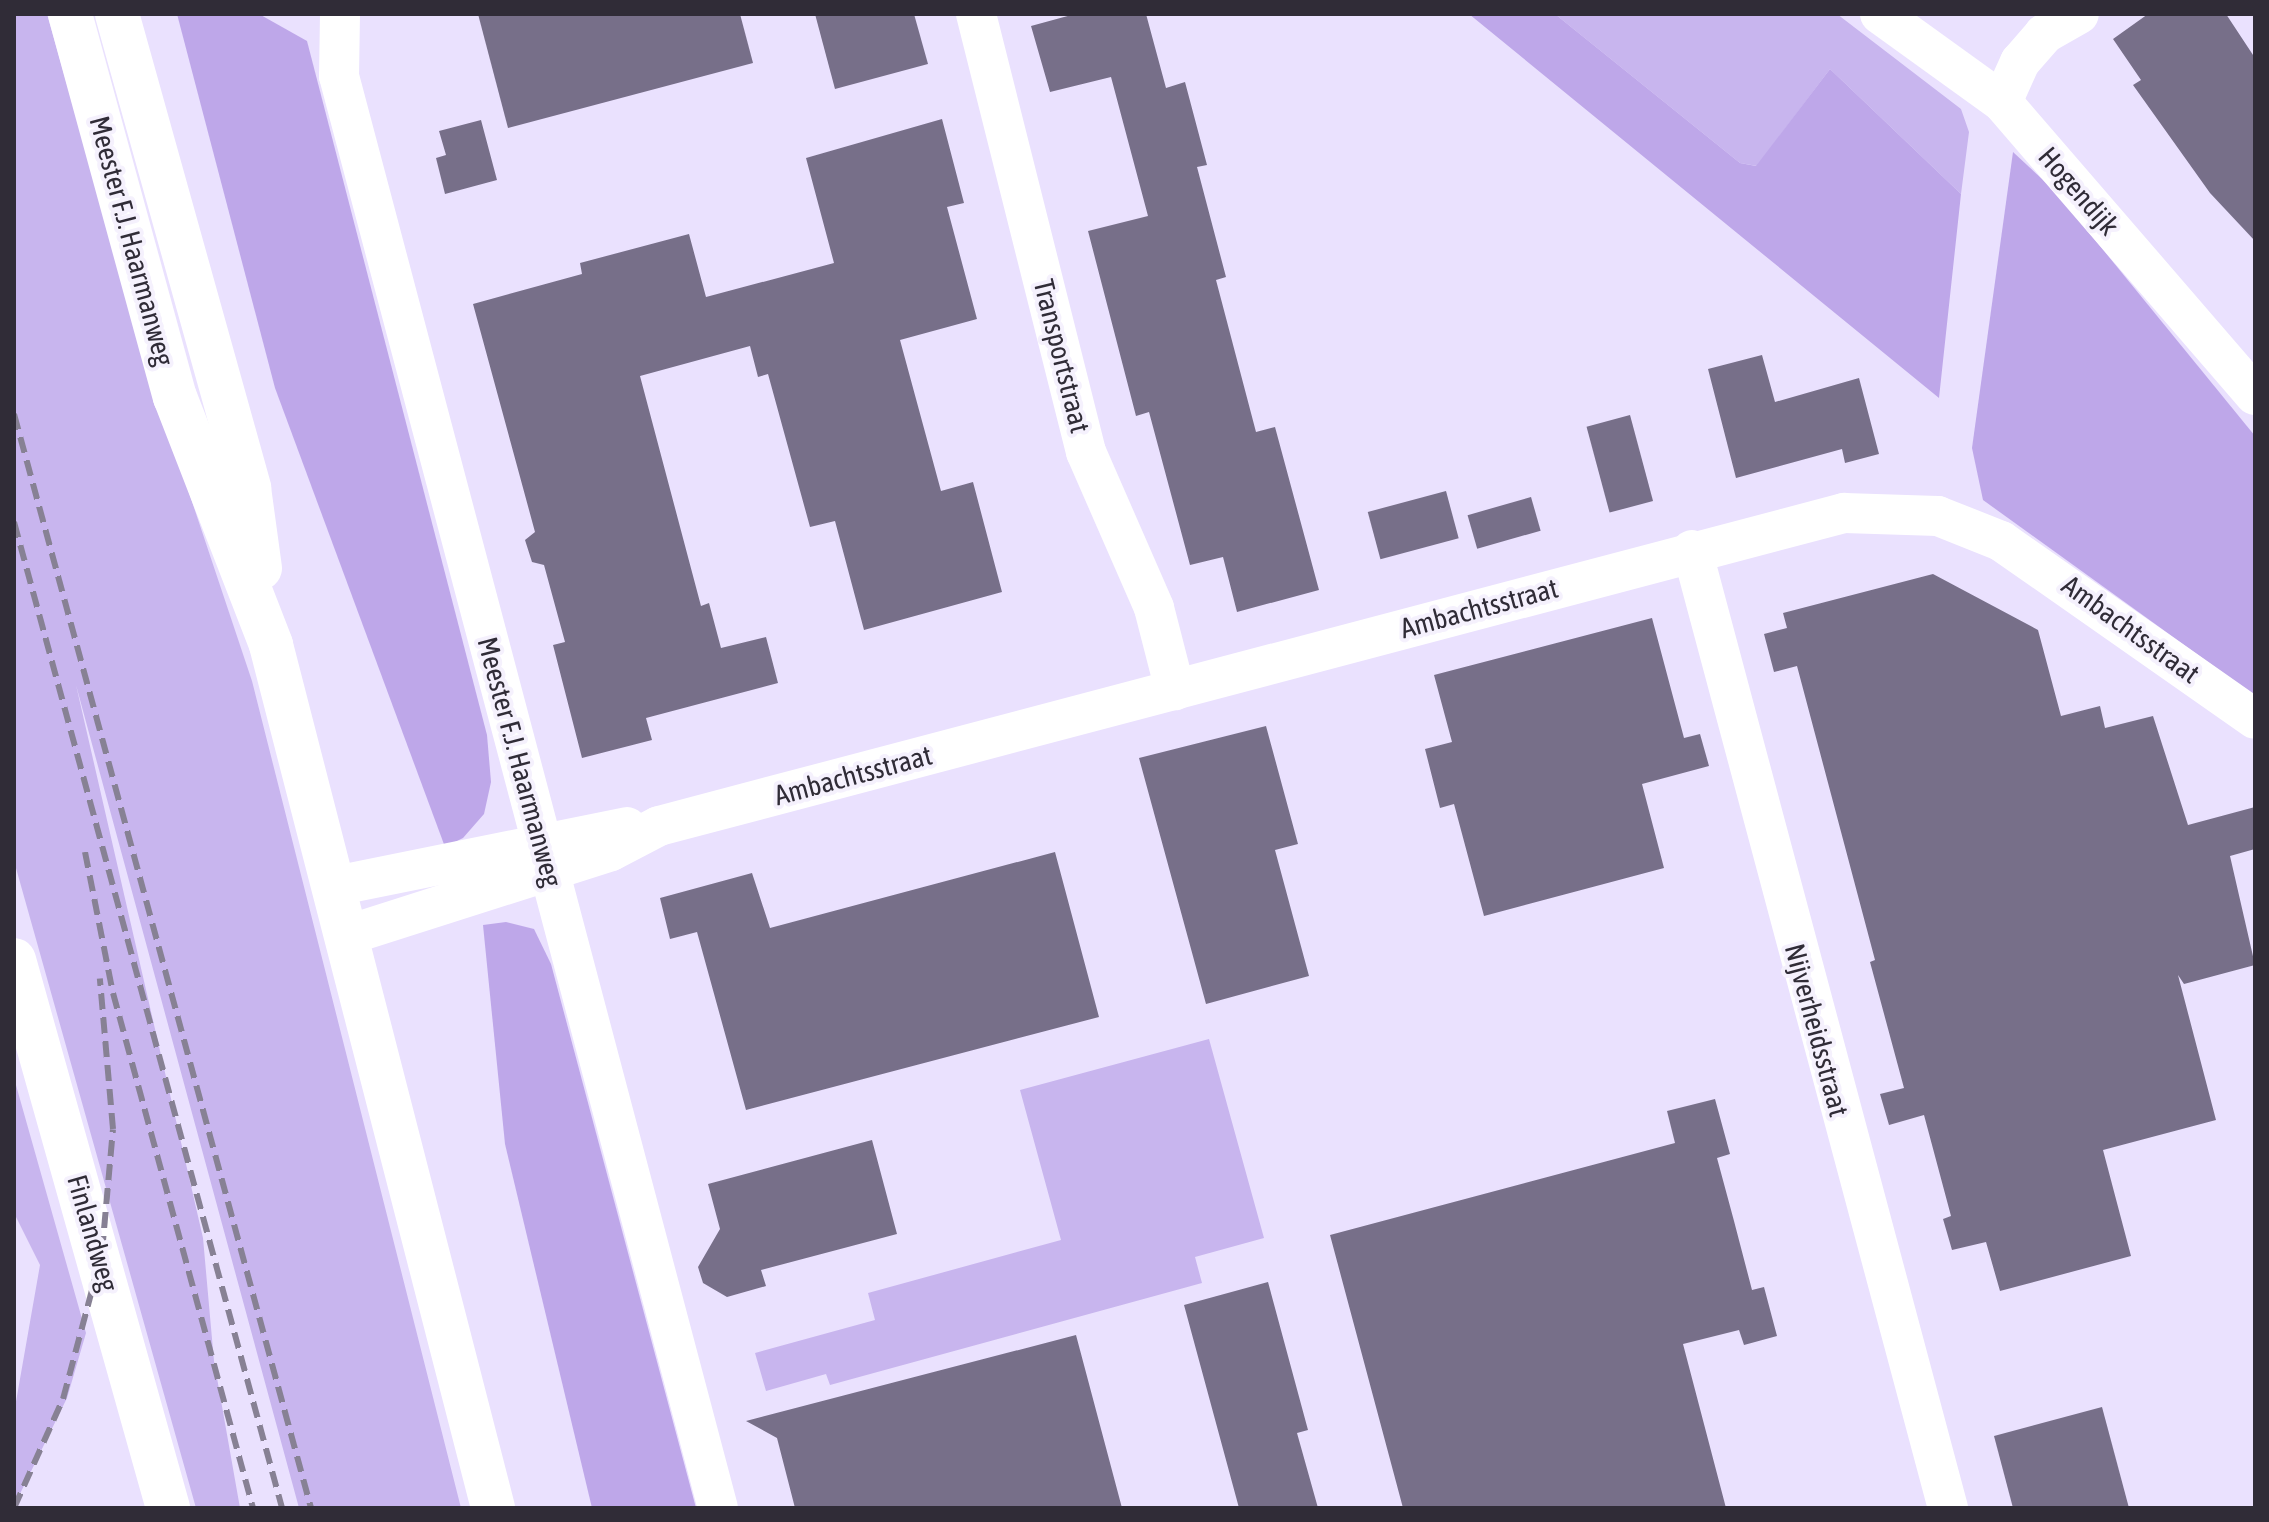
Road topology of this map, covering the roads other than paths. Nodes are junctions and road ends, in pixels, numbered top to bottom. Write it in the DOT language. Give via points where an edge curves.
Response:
graph roads {
  1 [pos="70,14"];
  2 [pos="117,14"];
  3 [pos="340,14"];
  4 [pos="976,14"];
  5 [pos="1880,14"];
  6 [pos="2079,14"];
  7 [pos="2002,102"];
  8 [pos="2255,395"];
  9 [pos="1692,550"];
  10 [pos="271,645"];
  11 [pos="1175,690"];
  12 [pos="2255,719"];
  13 [pos="545,856"];
  14 [pos="335,886"];
  15 [pos="348,935"];
  16 [pos="14,960"];
  17 [pos="168,1508"];
  18 [pos="493,1508"];
  19 [pos="718,1508"];
  20 [pos="1948,1508"];
  1 -- 10 [label="main road, Meester F.J. Haarmanweg" via="175,397"];
  2 -- 10 [label="main road, Meester F.J. Haarmanweg" via="249,488"];
  3 -- 13 [label="street, Meester F.J. Haarmanweg" via="339,76"];
  4 -- 11 [label="street, Transportstraat" via="1086,452 1154,608"];
  5 -- 7 [label="street, Hogendijk"];
  6 -- 7 [label="street" via="2044,34 2020,62"];
  7 -- 8 [label="street, Hogendijk"];
  9 -- 11 [label="street, Ambachtsstraat"];
  9 -- 12 [label="street, Ambachtsstraat" via="1844,513 1938,516 2050,570"];
  9 -- 20 [label="street, Nijverheidsstraat"];
  10 -- 14 [label="main road, Meester F.J. Haarmanweg"];
  11 -- 13 [label="street, Ambachtsstraat" via="659,826 600,828"];
  13 -- 14 [label="street, Ambachtsstraat"];
  13 -- 15 [label="street, Ambachtsstraat"];
  13 -- 19 [label="street, Meester F.J. Haarmanweg"];
  14 -- 15 [label="main road, Meester F.J. Haarmanweg"];
  15 -- 18 [label="main road, Meester F.J. Haarmanweg"];
  16 -- 17 [label="main road, Finlandweg"];
}
